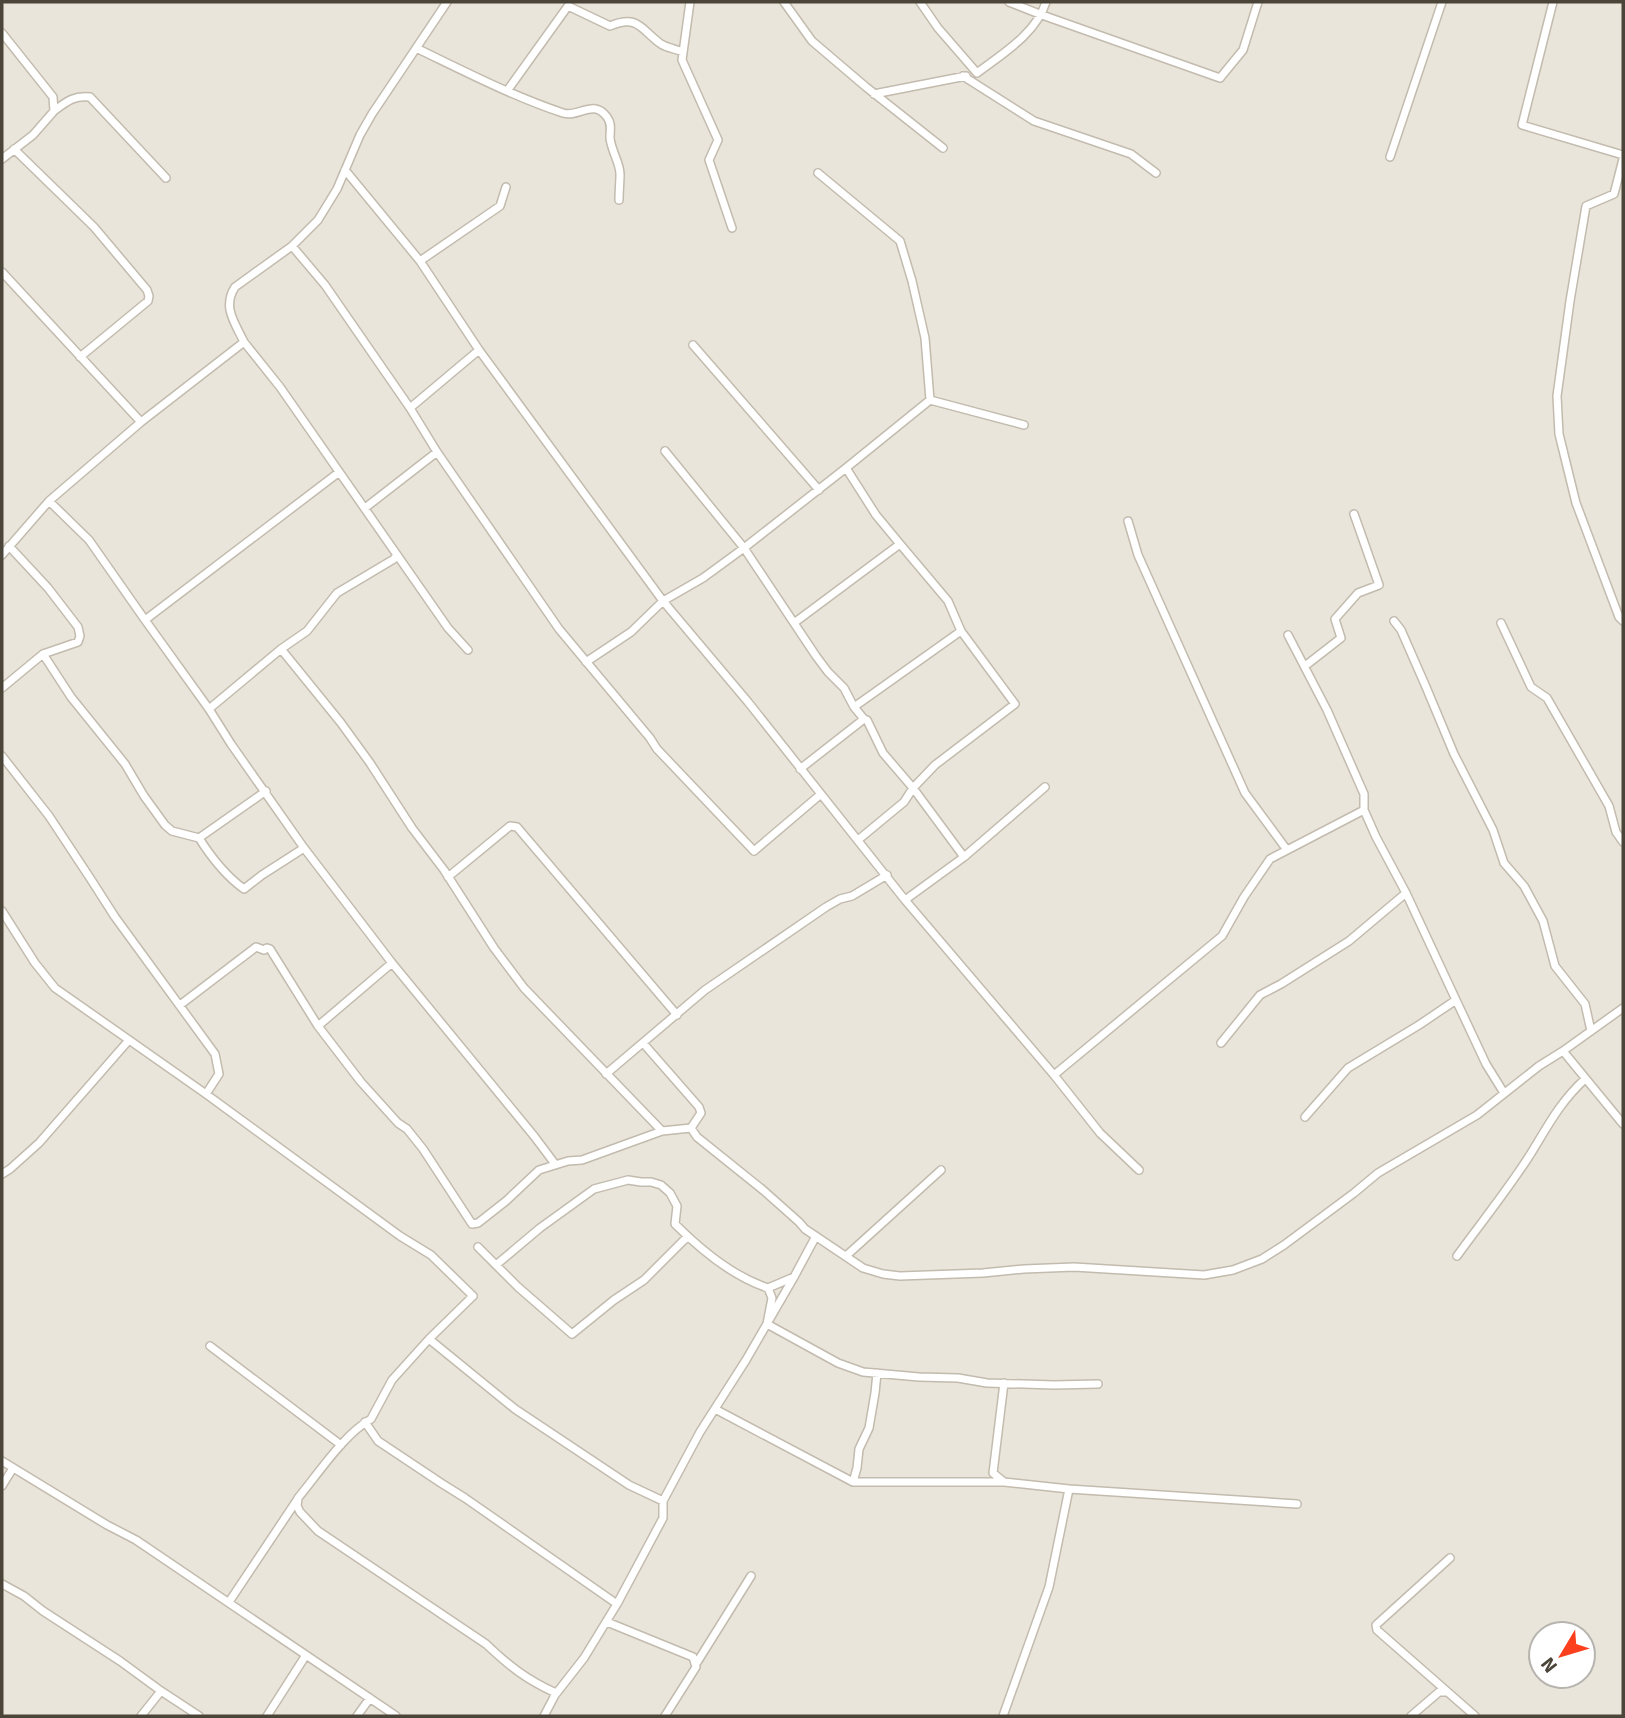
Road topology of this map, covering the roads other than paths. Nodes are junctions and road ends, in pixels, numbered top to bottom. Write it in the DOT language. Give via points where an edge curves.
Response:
graph roads {
  1 [pos="447,2"];
  2 [pos="690,2"];
  3 [pos="784,2"];
  4 [pos="920,2"];
  5 [pos="1009,2"];
  6 [pos="1046,2"];
  7 [pos="1258,2"];
  8 [pos="1442,2"];
  9 [pos="1553,2"];
  10 [pos="1042,15"];
  11 [pos="2,33"];
  12 [pos="416,48"];
  13 [pos="683,52"];
  14 [pos="976,73"];
  15 [pos="963,76"];
  16 [pos="507,91"];
  17 [pos="874,94"];
  18 [pos="54,111"];
  19 [pos="943,148"];
  20 [pos="14,149"];
  21 [pos="1390,157"];
  22 [pos="1623,157"];
  23 [pos="2,159"];
  24 [pos="345,170"];
  25 [pos="818,173"];
  26 [pos="1156,173"];
  27 [pos="166,178"];
  28 [pos="506,187"];
  29 [pos="619,200"];
  30 [pos="732,228"];
  31 [pos="292,246"];
  32 [pos="420,261"];
  33 [pos="2,272"];
  34 [pos="244,342"];
  35 [pos="693,345"];
  36 [pos="479,350"];
  37 [pos="80,357"];
  38 [pos="930,400"];
  39 [pos="410,408"];
  40 [pos="141,422"];
  41 [pos="1024,425"];
  42 [pos="665,451"];
  43 [pos="437,452"];
  44 [pos="846,468"];
  45 [pos="338,473"];
  46 [pos="819,490"];
  47 [pos="49,501"];
  48 [pos="365,508"];
  49 [pos="1354,514"];
  50 [pos="1128,521"];
  51 [pos="900,544"];
  52 [pos="9,546"];
  53 [pos="744,548"];
  54 [pos="2,555"];
  55 [pos="397,555"];
  56 [pos="663,601"];
  57 [pos="145,620"];
  58 [pos="1394,621"];
  59 [pos="1623,621"];
  60 [pos="794,623"];
  61 [pos="1501,624"];
  62 [pos="961,631"];
  63 [pos="1288,635"];
  64 [pos="281,649"];
  65 [pos="468,650"];
  66 [pos="43,654"];
  67 [pos="586,662"];
  68 [pos="1305,666"];
  69 [pos="2,688"];
  70 [pos="854,707"];
  71 [pos="209,709"];
  72 [pos="864,719"];
  73 [pos="2,756"];
  74 [pos="800,769"];
  75 [pos="1045,787"];
  76 [pos="913,788"];
  77 [pos="266,791"];
  78 [pos="821,794"];
  79 [pos="1364,810"];
  80 [pos="199,838"];
  81 [pos="858,840"];
  82 [pos="1623,842"];
  83 [pos="304,848"];
  84 [pos="1287,850"];
  85 [pos="964,857"];
  86 [pos="887,875"];
  87 [pos="448,877"];
  88 [pos="1406,893"];
  89 [pos="905,900"];
  90 [pos="2,911"];
  91 [pos="392,963"];
  92 [pos="1456,1000"];
  93 [pos="180,1005"];
  94 [pos="1623,1007"];
  95 [pos="677,1015"];
  96 [pos="318,1026"];
  97 [pos="1591,1031"];
  98 [pos="129,1040"];
  99 [pos="643,1043"];
  100 [pos="1221,1043"];
  101 [pos="1563,1051"];
  102 [pos="606,1074"];
  103 [pos="1054,1075"];
  104 [pos="1585,1079"];
  105 [pos="1504,1093"];
  106 [pos="206,1094"];
  107 [pos="1305,1117"];
  108 [pos="1623,1124"];
  109 [pos="691,1128"];
  110 [pos="662,1131"];
  111 [pos="555,1164"];
  112 [pos="941,1170"];
  113 [pos="1139,1170"];
  114 [pos="2,1174"];
  115 [pos="816,1236"];
  116 [pos="687,1237"];
  117 [pos="478,1247"];
  118 [pos="846,1256"];
  119 [pos="1457,1256"];
  120 [pos="496,1265"];
  121 [pos="794,1277"];
  122 [pos="768,1288"];
  123 [pos="767,1324"];
  124 [pos="429,1339"];
  125 [pos="210,1346"];
  126 [pos="877,1373"];
  127 [pos="1004,1383"];
  128 [pos="1098,1384"];
  129 [pos="715,1409"];
  130 [pos="365,1422"];
  131 [pos="341,1445"];
  132 [pos="2,1461"];
  133 [pos="13,1468"];
  134 [pos="853,1482"];
  135 [pos="1004,1482"];
  136 [pos="2,1486"];
  137 [pos="1069,1489"];
  138 [pos="298,1498"];
  139 [pos="663,1501"];
  140 [pos="1297,1504"];
  141 [pos="1450,1558"];
  142 [pos="751,1576"];
  143 [pos="2,1584"];
  144 [pos="229,1602"];
  145 [pos="617,1605"];
  146 [pos="607,1622"];
  147 [pos="306,1655"];
  148 [pos="696,1664"];
  149 [pos="161,1691"];
  150 [pos="1443,1692"];
  151 [pos="556,1693"];
  152 [pos="370,1698"];
  153 [pos="141,1716"];
  154 [pos="199,1716"];
  155 [pos="267,1716"];
  156 [pos="358,1716"];
  157 [pos="396,1716"];
  158 [pos="544,1716"];
  159 [pos="665,1716"];
  160 [pos="1003,1716"];
  161 [pos="1411,1716"];
  162 [pos="1475,1716"];
  1 -- 12 [label="street"];
  2 -- 13 [label="street"];
  3 -- 17 [label="street" via="813,41"];
  4 -- 14 [label="street"];
  5 -- 10 [label="street"];
  6 -- 10 [label="street"];
  7 -- 10 [label="street" via="1243,50 1220,78"];
  8 -- 21 [label="street"];
  9 -- 22 [label="street" via="1522,125"];
  10 -- 14 [label="street" via="1014,45"];
  11 -- 18 [label="street" via="53,97"];
  12 -- 16 [label="street"];
  12 -- 24 [label="street" via="372,114"];
  13 -- 16 [label="street" via="662,45 640,24 621,21 610,26 568,6"];
  13 -- 30 [label="street" via="682,60 718,140 709,160"];
  14 -- 15 [label="street"];
  15 -- 17 [label="street"];
  15 -- 26 [label="street" via="1034,121 1130,154"];
  16 -- 29 [label="street" via="567,115 594,108 605,115 620,172"];
  17 -- 19 [label="street"];
  18 -- 20 [label="street"];
  18 -- 27 [label="street" via="80,95 90,97"];
  20 -- 23 [label="street"];
  20 -- 37 [label="street" via="94,227 149,296 148,302"];
  22 -- 59 [label="street" via="1614,194 1586,206 1557,396 1559,434 1576,503"];
  24 -- 31 [label="street" via="328,206"];
  24 -- 32 [label="street"];
  25 -- 38 [label="street" via="900,241 925,338"];
  28 -- 32 [label="street" via="500,206"];
  31 -- 34 [label="street" via="231,293 229,311"];
  31 -- 39 [label="street" via="325,285"];
  32 -- 36 [label="street"];
  33 -- 37 [label="street"];
  34 -- 40 [label="street"];
  34 -- 45 [label="street"];
  35 -- 46 [label="street"];
  36 -- 39 [label="street"];
  36 -- 56 [label="street"];
  37 -- 40 [label="street"];
  38 -- 41 [label="street"];
  38 -- 44 [label="street"];
  39 -- 43 [label="street"];
  40 -- 47 [label="street"];
  42 -- 53 [label="street"];
  43 -- 48 [label="street"];
  43 -- 67 [label="street"];
  44 -- 46 [label="street"];
  44 -- 51 [label="street"];
  45 -- 48 [label="street"];
  45 -- 57 [label="street"];
  46 -- 53 [label="street"];
  47 -- 52 [label="street"];
  47 -- 57 [label="street" via="89,540"];
  48 -- 55 [label="street"];
  49 -- 68 [label="street" via="1379,585 1359,593 1335,619 1342,638"];
  50 -- 84 [label="street" via="1138,555 1245,793"];
  51 -- 60 [label="street"];
  51 -- 62 [label="street" via="948,601"];
  52 -- 54 [label="street"];
  52 -- 66 [label="street" via="78,627 78,642"];
  53 -- 56 [label="street"];
  53 -- 60 [label="street"];
  55 -- 64 [label="street" via="337,593 307,631"];
  55 -- 65 [label="street"];
  56 -- 67 [label="street" via="631,632"];
  56 -- 74 [label="street"];
  57 -- 71 [label="street"];
  58 -- 97 [label="street" via="1493,830 1504,863 1524,886 1543,921 1555,965 1585,1004"];
  60 -- 70 [label="street"];
  61 -- 82 [label="street" via="1531,687 1547,698 1609,806"];
  62 -- 70 [label="street"];
  62 -- 76 [label="street" via="1015,704 935,765"];
  63 -- 68 [label="street"];
  64 -- 71 [label="street"];
  64 -- 87 [label="street" via="363,753"];
  66 -- 69 [label="street"];
  66 -- 80 [label="street" via="165,825"];
  67 -- 78 [label="street" via="657,748 754,851"];
  68 -- 79 [label="street" via="1364,794"];
  70 -- 72 [label="street"];
  71 -- 77 [label="street"];
  72 -- 74 [label="street"];
  72 -- 76 [label="street"];
  73 -- 93 [label="street"];
  74 -- 78 [label="street"];
  75 -- 85 [label="street"];
  76 -- 81 [label="street" via="904,802"];
  76 -- 85 [label="street"];
  77 -- 80 [label="street"];
  77 -- 83 [label="street"];
  78 -- 81 [label="street"];
  79 -- 84 [label="street"];
  79 -- 88 [label="street"];
  80 -- 83 [label="street" via="244,889"];
  81 -- 86 [label="street"];
  83 -- 91 [label="street"];
  84 -- 103 [label="street" via="1270,859 1222,936"];
  85 -- 89 [label="street"];
  86 -- 89 [label="street"];
  86 -- 95 [label="street" via="826,907 705,990"];
  87 -- 95 [label="street" via="510,826 517,827"];
  87 -- 102 [label="street" via="524,988"];
  88 -- 92 [label="street"];
  88 -- 100 [label="street" via="1349,941 1260,995"];
  89 -- 103 [label="street"];
  90 -- 98 [label="street" via="55,988"];
  91 -- 96 [label="street"];
  91 -- 111 [label="street"];
  92 -- 105 [label="street"];
  92 -- 107 [label="street" via="1348,1068"];
  93 -- 96 [label="street" via="256,947 267,948"];
  93 -- 106 [label="street" via="215,1054 219,1074"];
  94 -- 97 [label="street"];
  95 -- 99 [label="street"];
  96 -- 111 [label="street" via="361,1082 407,1129 472,1224 539,1170"];
  97 -- 101 [label="street"];
  98 -- 106 [label="street"];
  98 -- 114 [label="street" via="39,1143"];
  99 -- 102 [label="street"];
  99 -- 109 [label="street" via="699,1107 701,1113"];
  101 -- 104 [label="street"];
  101 -- 105 [label="street"];
  102 -- 110 [label="street"];
  103 -- 113 [label="street" via="1100,1133"];
  104 -- 108 [label="street"];
  104 -- 119 [label="street" via="1571,1091"];
  105 -- 118 [label="street" via="1477,1115 1378,1173 1284,1245 1233,1270 1203,1275 1074,1267 900,1276 863,1268"];
  106 -- 124 [label="street" via="431,1255 473,1296"];
  109 -- 110 [label="street"];
  109 -- 115 [label="street" via="696,1137"];
  110 -- 111 [label="street" via="582,1160"];
  112 -- 118 [label="street"];
  115 -- 118 [label="street"];
  115 -- 121 [label="street"];
  116 -- 120 [label="street" via="644,1280 572,1334"];
  116 -- 120 [label="street" via="674,1224 677,1206 670,1193 661,1185 628,1180 594,1189"];
  116 -- 122 [label="street" via="749,1282"];
  117 -- 120 [label="street"];
  121 -- 122 [label="street"];
  121 -- 123 [label="street"];
  122 -- 123 [label="street" via="772,1298"];
  123 -- 126 [label="street" via="838,1363"];
  123 -- 129 [label="street"];
  124 -- 130 [label="street" via="392,1380"];
  124 -- 139 [label="street" via="515,1409 629,1485"];
  125 -- 131 [label="street"];
  126 -- 127 [label="street"];
  126 -- 134 [label="street" via="869,1428 859,1449"];
  127 -- 128 [label="street"];
  127 -- 135 [label="street" via="993,1473"];
  129 -- 134 [label="street"];
  129 -- 139 [label="street"];
  130 -- 131 [label="street"];
  130 -- 145 [label="street" via="378,1441"];
  131 -- 138 [label="street"];
  132 -- 133 [label="street"];
  133 -- 136 [label="street"];
  133 -- 144 [label="street" via="136,1540"];
  134 -- 135 [label="street"];
  135 -- 137 [label="street"];
  137 -- 140 [label="street"];
  137 -- 160 [label="street" via="1049,1587"];
  138 -- 144 [label="street"];
  138 -- 151 [label="street" via="300,1512 318,1531 486,1644 510,1667"];
  139 -- 145 [label="street" via="663,1518"];
  141 -- 150 [label="street" via="1377,1625 1380,1635"];
  142 -- 148 [label="street"];
  143 -- 149 [label="street"];
  144 -- 147 [label="street"];
  145 -- 146 [label="street"];
  146 -- 148 [label="street" via="693,1657"];
  146 -- 151 [label="street"];
  147 -- 152 [label="street"];
  147 -- 155 [label="street"];
  148 -- 159 [label="street"];
  149 -- 153 [label="street"];
  149 -- 154 [label="street"];
  150 -- 161 [label="street"];
  150 -- 162 [label="street"];
  151 -- 158 [label="street"];
  152 -- 156 [label="street"];
  152 -- 157 [label="street"];
}
